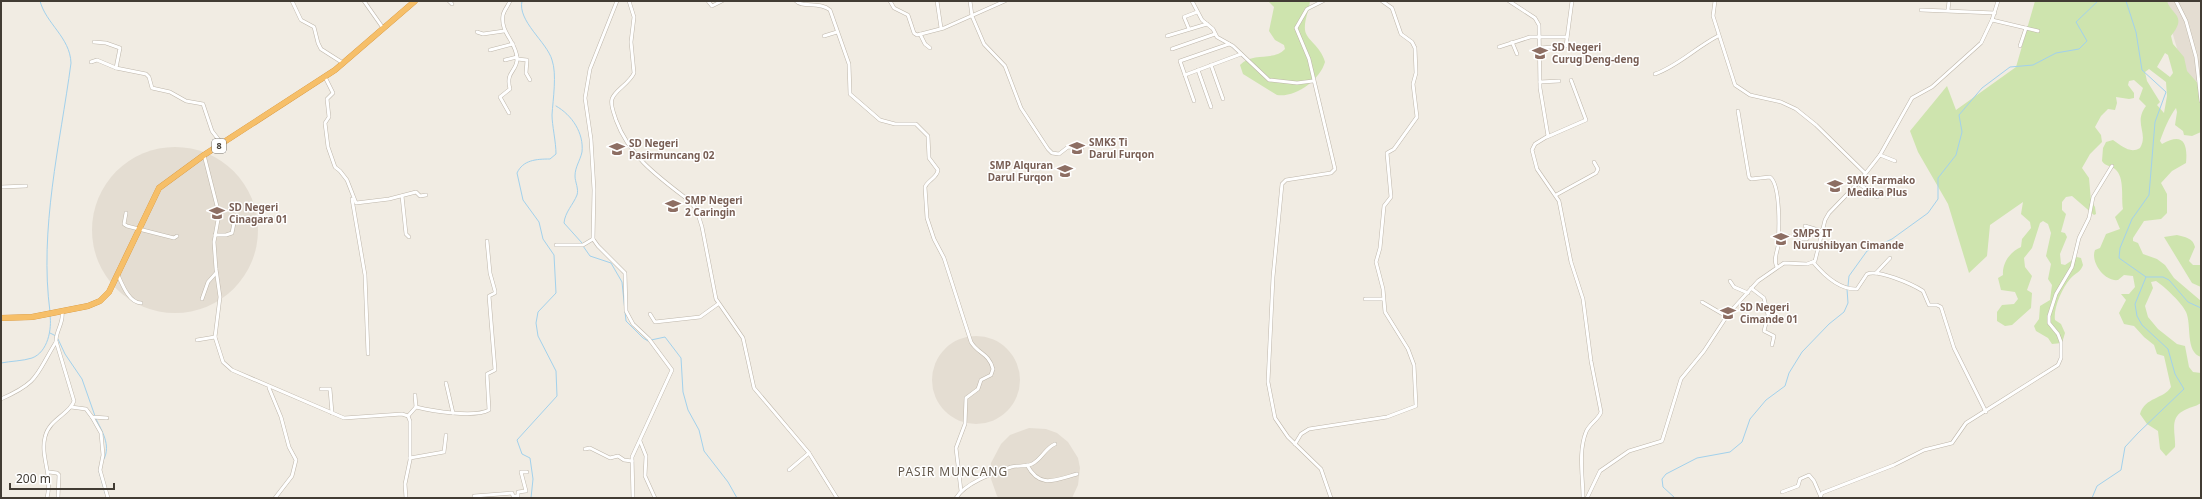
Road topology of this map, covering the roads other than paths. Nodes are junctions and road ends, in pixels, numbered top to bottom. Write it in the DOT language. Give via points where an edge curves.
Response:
graph roads {
  1 [pos="292,1"];
  2 [pos="364,1"];
  3 [pos="415,1"];
  4 [pos="449,1"];
  5 [pos="510,1"];
  6 [pos="617,1"];
  7 [pos="629,1"];
  8 [pos="708,1"];
  9 [pos="722,1"];
  10 [pos="796,1"];
  11 [pos="890,1"];
  12 [pos="937,1"];
  13 [pos="970,1"];
  14 [pos="1005,1"];
  15 [pos="1192,1"];
  16 [pos="1323,1"];
  17 [pos="1382,1"];
  18 [pos="1509,1"];
  19 [pos="1572,1"];
  20 [pos="1715,1"];
  21 [pos="1949,1"];
  22 [pos="1998,1"];
  23 [pos="2176,1"];
  24 [pos="452,4"];
  25 [pos="1921,10"];
  26 [pos="1948,10"];
  27 [pos="1197,12"];
  28 [pos="1995,12"];
  29 [pos="972,16"];
  30 [pos="1992,20"];
  31 [pos="1207,24"];
  32 [pos="383,28"];
  33 [pos="941,28"];
  34 [pos="2026,28"];
  35 [pos="1189,29"];
  36 [pos="2038,31"];
  37 [pos="477,32"];
  38 [pos="504,32"];
  39 [pos="836,32"];
  40 [pos="920,34"];
  41 [pos="1215,34"];
  42 [pos="824,36"];
  43 [pos="1167,36"];
  44 [pos="1718,36"];
  45 [pos="1540,37"];
  46 [pos="1567,37"];
  47 [pos="94,42"];
  48 [pos="1512,42"];
  49 [pos="513,44"];
  50 [pos="1229,44"];
  51 [pos="2020,46"];
  52 [pos="1498,47"];
  53 [pos="930,48"];
  54 [pos="1540,48"];
  55 [pos="1172,49"];
  56 [pos="490,50"];
  57 [pos="1241,54"];
  58 [pos="1517,54"];
  59 [pos="517,58"];
  60 [pos="505,60"];
  61 [pos="91,62"];
  62 [pos="343,63"];
  63 [pos="1211,65"];
  64 [pos="116,68"];
  65 [pos="1198,70"];
  66 [pos="1655,74"];
  67 [pos="2200,74"];
  68 [pos="1185,75"];
  69 [pos="325,76"];
  70 [pos="530,80"];
  71 [pos="1570,80"];
  72 [pos="1313,81"];
  73 [pos="1559,81"];
  74 [pos="1540,82"];
  75 [pos="1223,99"];
  76 [pos="1194,101"];
  77 [pos="2201,101"];
  78 [pos="1211,107"];
  79 [pos="1738,111"];
  80 [pos="509,113"];
  81 [pos="1547,137"];
  82 [pos="222,144"];
  83 [pos="1082,148"];
  84 [pos="204,155"];
  85 [pos="1880,155"];
  86 [pos="1895,161"];
  87 [pos="1594,162"];
  88 [pos="2112,166"];
  89 [pos="1865,173"];
  90 [pos="1858,183"];
  91 [pos="26,186"];
  92 [pos="1,187"];
  93 [pos="426,194"];
  94 [pos="351,195"];
  95 [pos="1556,195"];
  96 [pos="402,196"];
  97 [pos="1877,197"];
  98 [pos="126,213"];
  99 [pos="235,218"];
  100 [pos="1805,226"];
  101 [pos="139,229"];
  102 [pos="1813,229"];
  103 [pos="1822,231"];
  104 [pos="1798,234"];
  105 [pos="215,235"];
  106 [pos="177,236"];
  107 [pos="1788,236"];
  108 [pos="409,237"];
  109 [pos="593,239"];
  110 [pos="487,241"];
  111 [pos="1778,243"];
  112 [pos="556,245"];
  113 [pos="1890,258"];
  114 [pos="1813,262"];
  115 [pos="1777,267"];
  116 [pos="216,273"];
  117 [pos="1876,273"];
  118 [pos="118,274"];
  119 [pos="1730,281"];
  120 [pos="1751,288"];
  121 [pos="1748,293"];
  122 [pos="202,299"];
  123 [pos="1383,299"];
  124 [pos="1365,300"];
  125 [pos="1702,302"];
  126 [pos="141,303"];
  127 [pos="718,304"];
  128 [pos="61,312"];
  129 [pos="650,314"];
  130 [pos="1726,316"];
  131 [pos="1,318"];
  132 [pos="215,337"];
  133 [pos="197,340"];
  134 [pos="56,341"];
  135 [pos="1772,345"];
  136 [pos="368,354"];
  137 [pos="446,383"];
  138 [pos="269,387"];
  139 [pos="321,389"];
  140 [pos="415,395"];
  141 [pos="1,399"];
  142 [pos="70,407"];
  143 [pos="416,408"];
  144 [pos="1986,412"];
  145 [pos="332,413"];
  146 [pos="453,413"];
  147 [pos="408,416"];
  148 [pos="94,417"];
  149 [pos="107,418"];
  150 [pos="446,435"];
  151 [pos="640,441"];
  152 [pos="1055,444"];
  153 [pos="1295,444"];
  154 [pos="585,449"];
  155 [pos="809,453"];
  156 [pos="410,458"];
  157 [pos="632,461"];
  158 [pos="1027,465"];
  159 [pos="789,470"];
  160 [pos="49,472"];
  161 [pos="526,472"];
  162 [pos="1077,474"];
  163 [pos="961,491"];
  164 [pos="1782,492"];
  165 [pos="1820,497"];
  166 [pos="47,498"];
  167 [pos="58,498"];
  168 [pos="108,498"];
  169 [pos="275,498"];
  170 [pos="406,498"];
  171 [pos="474,498"];
  172 [pos="633,498"];
  173 [pos="655,498"];
  174 [pos="837,498"];
  175 [pos="956,498"];
  176 [pos="1331,498"];
  177 [pos="1583,498"];
  178 [pos="1587,498"];
  1 -- 62 [label="street" via="301,20 314,27 321,49"];
  2 -- 32 [label="street"];
  3 -- 32 [label="highway, 8"];
  4 -- 24 [label="street"];
  5 -- 38 [label="street" via="503,14"];
  6 -- 109 [label="street" via="590,69 585,98 594,190"];
  7 -- 127 [label="street" via="634,17 631,40 634,74 613,97 613,109 623,137 640,160 696,208"];
  8 -- 9 [label="street" via="712,6"];
  10 -- 39 [label="street" via="800,4 815,4 828,8"];
  11 -- 40 [label="street" via="894,8 908,14 914,33"];
  12 -- 33 [label="street"];
  13 -- 29 [label="street"];
  14 -- 29 [label="street"];
  15 -- 27 [label="street"];
  16 -- 72 [label="street" via="1307,9 1296,28 1307,54"];
  17 -- 123 [label="street" via="1392,8 1401,34 1412,42 1415,48 1416,73 1413,84 1417,112 1412,125 1394,149 1387,153 1391,197 1384,206 1376,262 1383,286"];
  18 -- 45 [label="street" via="1536,19"];
  19 -- 46 [label="street"];
  20 -- 44 [label="street" via="1713,16"];
  21 -- 26 [label="street"];
  22 -- 28 [label="street"];
  23 -- 67 [label="street" via="2186,21"];
  25 -- 26 [label="street"];
  26 -- 28 [label="street"];
  27 -- 31 [label="street"];
  27 -- 35 [label="street" via="1184,17"];
  28 -- 30 [label="street"];
  29 -- 33 [label="street"];
  29 -- 83 [label="street" via="986,47 1004,66 1021,108 1048,149 1059,154 1068,147"];
  30 -- 34 [label="street"];
  30 -- 85 [label="street" via="1981,43 1967,57 1932,87 1912,98"];
  31 -- 35 [label="street"];
  31 -- 41 [label="street"];
  32 -- 62 [label="highway, 8"];
  33 -- 40 [label="street"];
  34 -- 36 [label="street"];
  34 -- 51 [label="street"];
  35 -- 43 [label="street"];
  37 -- 38 [label="street"];
  38 -- 49 [label="street"];
  39 -- 42 [label="street"];
  39 -- 163 [label="street" via="850,67 850,94 880,120 895,124 916,124 927,134 929,158 938,170 936,176 925,187 927,218 944,258 971,342 989,358 993,369 991,375 981,380 978,389 966,398 965,424 956,448"];
  40 -- 53 [label="street"];
  41 -- 50 [label="street"];
  41 -- 55 [label="street"];
  44 -- 66 [label="street" via="1694,49 1672,68"];
  44 -- 89 [label="street" via="1738,88 1796,109 1822,130"];
  45 -- 46 [label="street"];
  45 -- 48 [label="street"];
  45 -- 54 [label="street"];
  46 -- 54 [label="street" via="1565,47"];
  47 -- 64 [label="street" via="120,48"];
  48 -- 52 [label="street"];
  48 -- 58 [label="street"];
  49 -- 56 [label="street"];
  49 -- 59 [label="street"];
  50 -- 57 [label="street"];
  50 -- 68 [label="street" via="1180,61"];
  54 -- 74 [label="street"];
  57 -- 63 [label="street"];
  57 -- 72 [label="street" via="1272,82 1302,84"];
  59 -- 60 [label="street"];
  59 -- 70 [label="street" via="527,60 526,73"];
  59 -- 80 [label="street" via="508,76 510,89 500,97"];
  61 -- 64 [label="street" via="99,61"];
  62 -- 69 [label="highway, 8"];
  63 -- 65 [label="street"];
  63 -- 75 [label="street"];
  64 -- 82 [label="street" via="146,74 154,89 203,104 212,131"];
  65 -- 68 [label="street"];
  65 -- 78 [label="street"];
  67 -- 77 [label="street"];
  68 -- 76 [label="street"];
  69 -- 82 [label="highway, 8"];
  69 -- 94 [label="street" via="332,93 327,99 329,117 325,123 329,149 335,167 347,180"];
  71 -- 81 [label="street" via="1586,120"];
  72 -- 153 [label="street" via="1335,170 1331,173 1286,180 1282,184 1267,372 1274,416"];
  73 -- 74 [label="street"];
  74 -- 81 [label="street"];
  79 -- 111 [label="street" via="1749,177 1770,178 1774,183"];
  81 -- 95 [label="street" via="1535,144 1532,150 1537,169"];
  82 -- 84 [label="highway, 8"];
  84 -- 101 [label="highway, 8" via="159,188"];
  84 -- 105 [label="street" via="218,208 219,219"];
  85 -- 86 [label="street"];
  85 -- 89 [label="street"];
  87 -- 95 [label="street" via="1598,168 1596,173"];
  88 -- 144 [label="street" via="2093,197 2089,218 2079,238 2072,267 2056,294 2049,316 2049,323 2061,342 2058,365"];
  89 -- 90 [label="street"];
  90 -- 97 [label="street"];
  90 -- 103 [label="street" via="1832,209"];
  91 -- 92 [label="street"];
  93 -- 96 [label="street" via="420,196 416,192"];
  94 -- 96 [label="street" via="358,204"];
  94 -- 136 [label="street" via="365,276"];
  95 -- 177 [label="street" via="1571,262 1583,299 1601,412 1588,427 1583,441"];
  96 -- 108 [label="street" via="406,234"];
  98 -- 101 [label="street" via="125,225"];
  99 -- 105 [label="street" via="232,233"];
  100 -- 102 [label="street"];
  101 -- 106 [label="street" via="174,238"];
  101 -- 118 [label="highway, 8"];
  102 -- 103 [label="street"];
  102 -- 104 [label="street" via="1805,240"];
  103 -- 114 [label="street"];
  105 -- 116 [label="street"];
  107 -- 111 [label="street"];
  109 -- 112 [label="street" via="583,245"];
  109 -- 151 [label="street" via="625,273 626,311 633,324 649,339 672,370"];
  110 -- 146 [label="street" via="490,273 495,291 489,295 494,333 492,354 496,370 487,374 489,410"];
  111 -- 115 [label="street" via="1774,260"];
  113 -- 117 [label="street"];
  114 -- 115 [label="street" via="1786,262"];
  114 -- 117 [label="street" via="1830,279 1857,289 1866,274"];
  115 -- 120 [label="street"];
  116 -- 122 [label="street" via="208,282"];
  116 -- 132 [label="street" via="220,297"];
  117 -- 144 [label="street" via="1922,290 1928,305 1940,306 1954,348"];
  118 -- 126 [label="street" via="128,293 136,303"];
  118 -- 128 [label="highway, 8" via="110,292 100,301"];
  119 -- 121 [label="street" via="1734,287"];
  120 -- 121 [label="street"];
  120 -- 135 [label="street" via="1764,298 1768,315 1764,331 1774,336"];
  121 -- 130 [label="street"];
  123 -- 124 [label="street"];
  123 -- 153 [label="street" via="1385,312 1412,357 1416,407 1387,417 1309,429 1301,434"];
  125 -- 130 [label="street"];
  127 -- 129 [label="street" via="703,316 694,318 655,322"];
  127 -- 155 [label="street" via="743,338 755,390"];
  128 -- 131 [label="highway, 8"];
  128 -- 134 [label="street" via="63,320"];
  130 -- 178 [label="street" via="1704,351 1681,379 1662,440 1630,451 1600,471"];
  132 -- 133 [label="street"];
  132 -- 138 [label="street" via="220,354 228,367"];
  134 -- 141 [label="street" via="34,379"];
  134 -- 142 [label="street" via="73,397"];
  137 -- 146 [label="street"];
  138 -- 145 [label="street"];
  138 -- 169 [label="street" via="281,417 288,447 296,460 292,476"];
  139 -- 145 [label="street" via="330,389"];
  140 -- 143 [label="street"];
  142 -- 148 [label="street" via="86,409"];
  142 -- 160 [label="street" via="52,423 45,436 44,448"];
  143 -- 146 [label="street"];
  143 -- 147 [label="street"];
  144 -- 165 [label="street" via="1966,423 1952,443 1924,450 1898,464 1822,492"];
  145 -- 147 [label="street" via="351,419 402,414"];
  147 -- 156 [label="street"];
  148 -- 149 [label="street"];
  148 -- 168 [label="street" via="101,433 103,455 100,470"];
  150 -- 156 [label="street" via="444,451"];
  151 -- 157 [label="street"];
  151 -- 173 [label="street" via="645,454 645,476"];
  152 -- 158 [label="street" via="1039,459"];
  153 -- 176 [label="street" via="1321,469"];
  154 -- 157 [label="street" via="590,448 610,458 618,456"];
  155 -- 159 [label="street"];
  155 -- 174 [label="street"];
  156 -- 170 [label="street" via="405,484"];
  157 -- 172 [label="street"];
  158 -- 162 [label="street" via="1040,480 1054,481"];
  158 -- 163 [label="street" via="986,477"];
  160 -- 166 [label="street"];
  160 -- 167 [label="street" via="59,475"];
  161 -- 171 [label="street" via="521,472 526,491 518,492 518,496 513,496 512,493"];
  163 -- 175 [label="street"];
  164 -- 165 [label="street" via="1798,486 1800,479 1809,475"];
}
